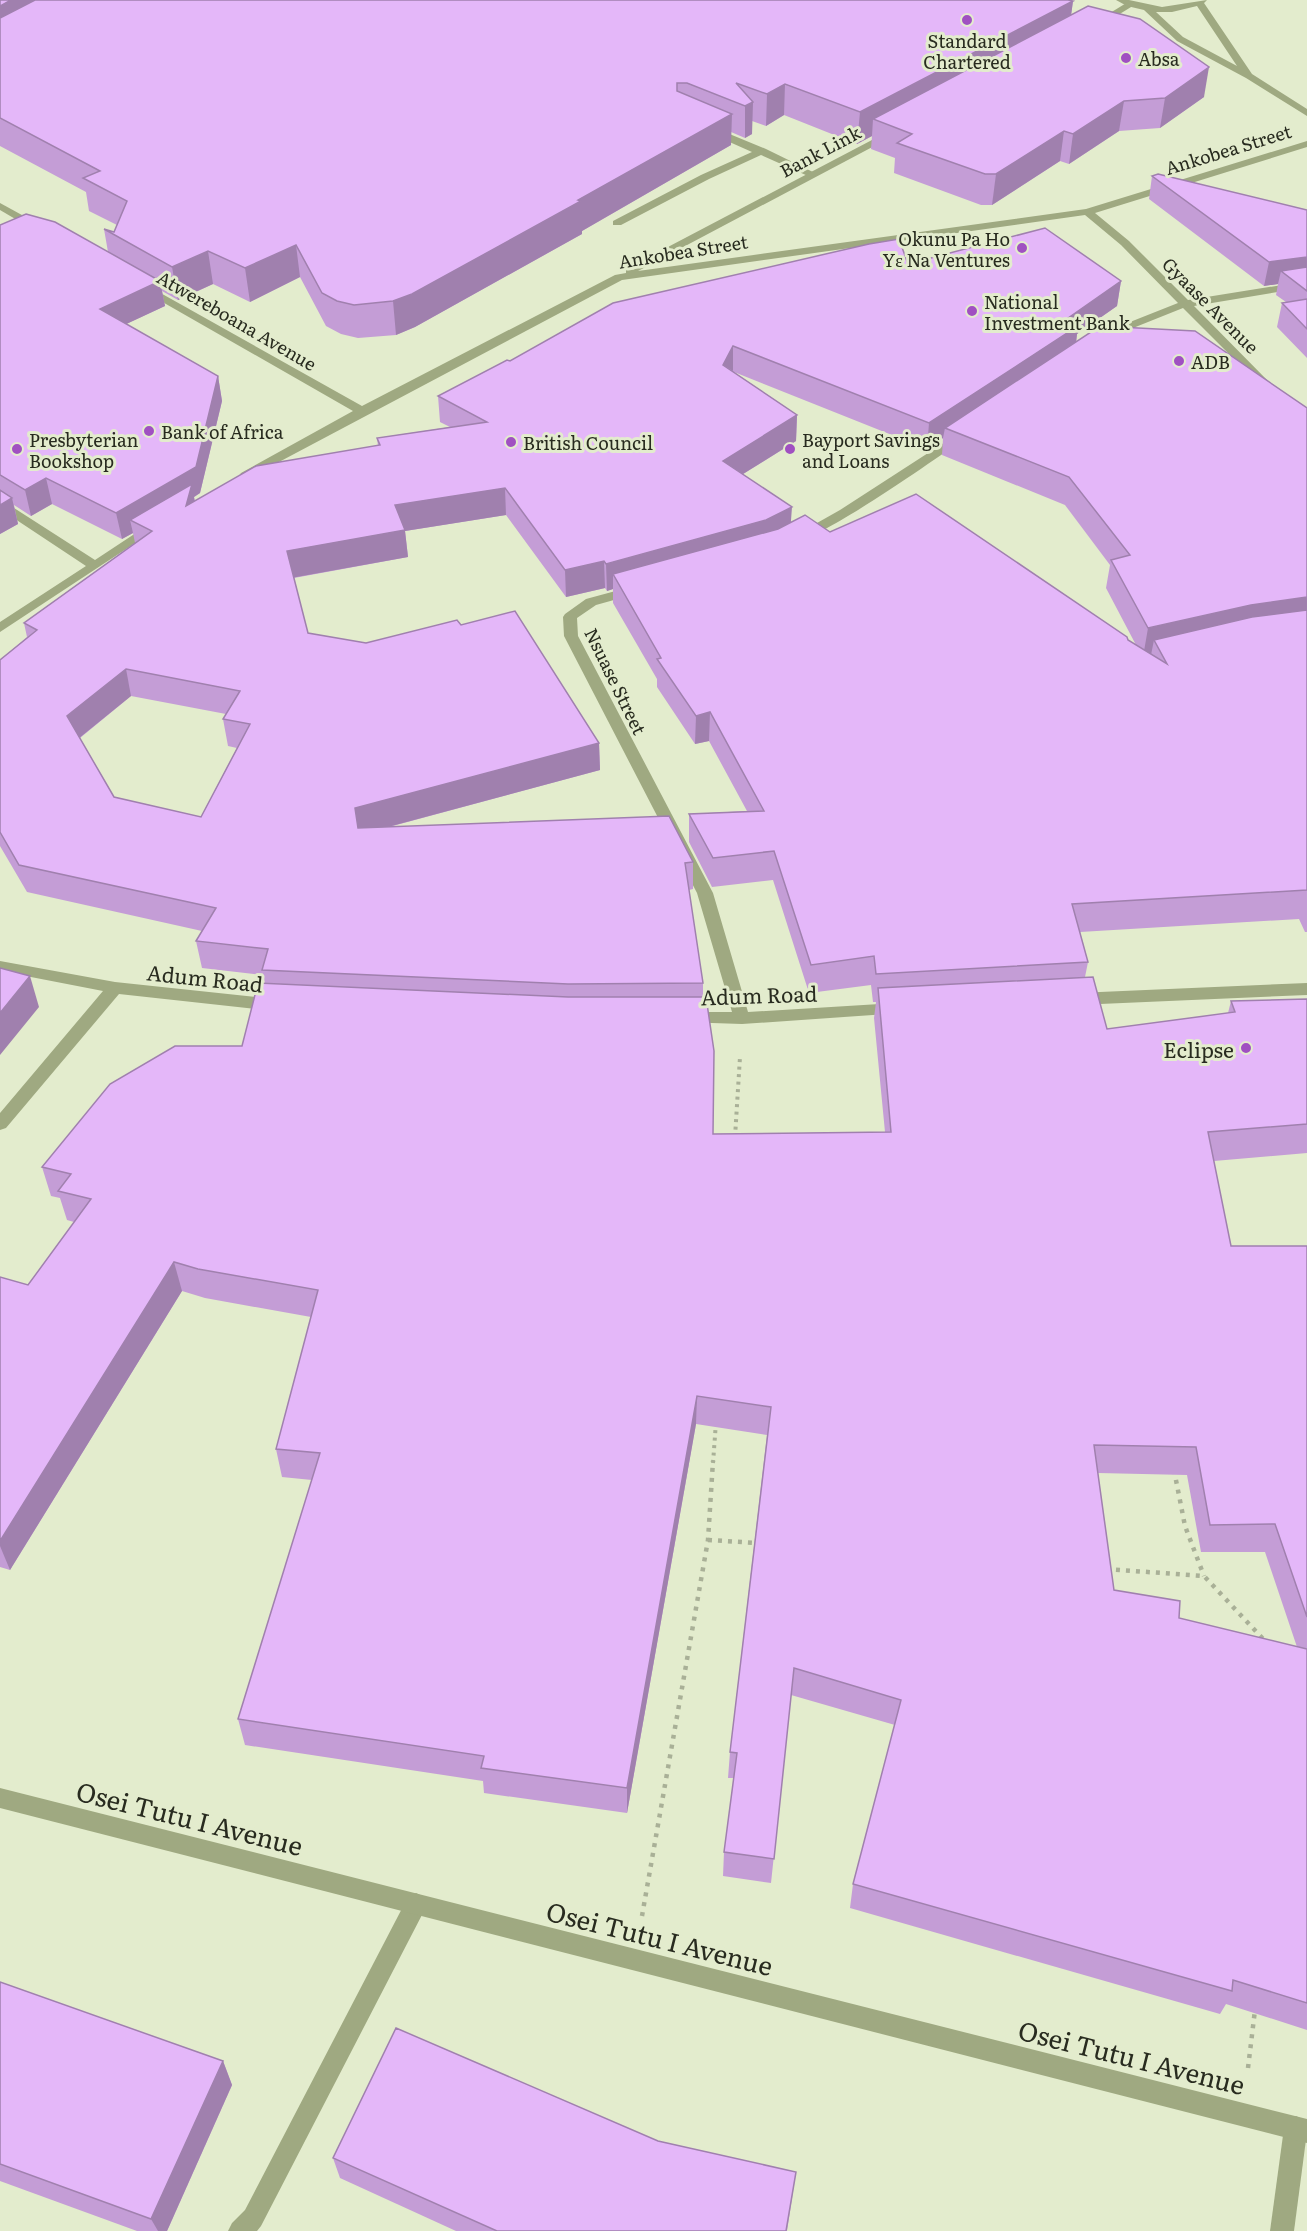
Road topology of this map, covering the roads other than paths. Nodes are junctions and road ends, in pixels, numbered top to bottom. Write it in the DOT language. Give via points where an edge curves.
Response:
graph roads {
  1 [pos="1120,0"];
  2 [pos="1201,1"];
  3 [pos="1131,4"];
  4 [pos="1147,8"];
  5 [pos="1088,29"];
  6 [pos="1249,76"];
  7 [pos="1307,113"];
  8 [pos="905,125"];
  9 [pos="702,127"];
  10 [pos="1307,144"];
  11 [pos="762,152"];
  12 [pos="812,174"];
  13 [pos="0,206"];
  14 [pos="1087,212"];
  15 [pos="617,223"];
  16 [pos="52,236"];
  17 [pos="619,277"];
  18 [pos="134,282"];
  19 [pos="1307,284"];
  20 [pos="1184,304"];
  21 [pos="1099,344"];
  22 [pos="1274,394"];
  23 [pos="362,411"];
  24 [pos="971,430"];
  25 [pos="231,484"];
  26 [pos="0,503"];
  27 [pos="161,523"];
  28 [pos="792,541"];
  29 [pos="94,565"];
  30 [pos="647,586"];
  31 [pos="0,628"];
  32 [pos="0,966"];
  33 [pos="115,988"];
  34 [pos="1307,989"];
  35 [pos="1056,1000"];
  36 [pos="289,1006"];
  37 [pos="916,1008"];
  38 [pos="673,1018"];
  39 [pos="742,1018"];
  40 [pos="0,1124"];
  41 [pos="0,1798"];
  42 [pos="416,1904"];
  43 [pos="1301,2130"];
  44 [pos="240,2231"];
  45 [pos="1282,2231"];
  1 -- 3 [label="street"];
  2 -- 4 [label="street" via="1177,8"];
  2 -- 6 [label="street"];
  3 -- 4 [label="street"];
  3 -- 5 [label="street"];
  4 -- 6 [label="street" via="1180,39"];
  6 -- 7 [label="street"];
  8 -- 12 [label="street, Bank Link"];
  9 -- 11 [label="street"];
  10 -- 14 [label="street, Ankobea Street"];
  11 -- 12 [label="street"];
  11 -- 15 [label="street"];
  12 -- 17 [label="street, Bank Link"];
  13 -- 16 [label="street"];
  14 -- 17 [label="street, Ankobea Street"];
  14 -- 20 [label="street, Gyaase Avenue" via="1125,243"];
  17 -- 23 [label="street, Ankobea Street"];
  18 -- 23 [label="street, Atwereboana Avenue"];
  19 -- 20 [label="street"];
  20 -- 21 [label="street" via="1129,326"];
  20 -- 22 [label="street, Gyaase Avenue"];
  23 -- 25 [label="street, Ankobea Street"];
  24 -- 28 [label="street" via="844,513"];
  26 -- 29 [label="street"];
  27 -- 29 [label="street"];
  29 -- 31 [label="street"];
  30 -- 39 [label="street, Nsuase Street" via="591,602 570,617 571,636 705,893"];
  32 -- 33 [label="street, Adum Road"];
  33 -- 36 [label="street, Adum Road"];
  33 -- 40 [label="street"];
  34 -- 35 [label="street"];
  37 -- 39 [label="street, Adum Road"];
  38 -- 39 [label="street, Adum Road"];
  41 -- 42 [label="street, Osei Tutu I Avenue"];
  42 -- 43 [label="street, Osei Tutu I Avenue"];
  42 -- 44 [label="street" via="253,2218"];
  43 -- 45 [label="street"];
}
